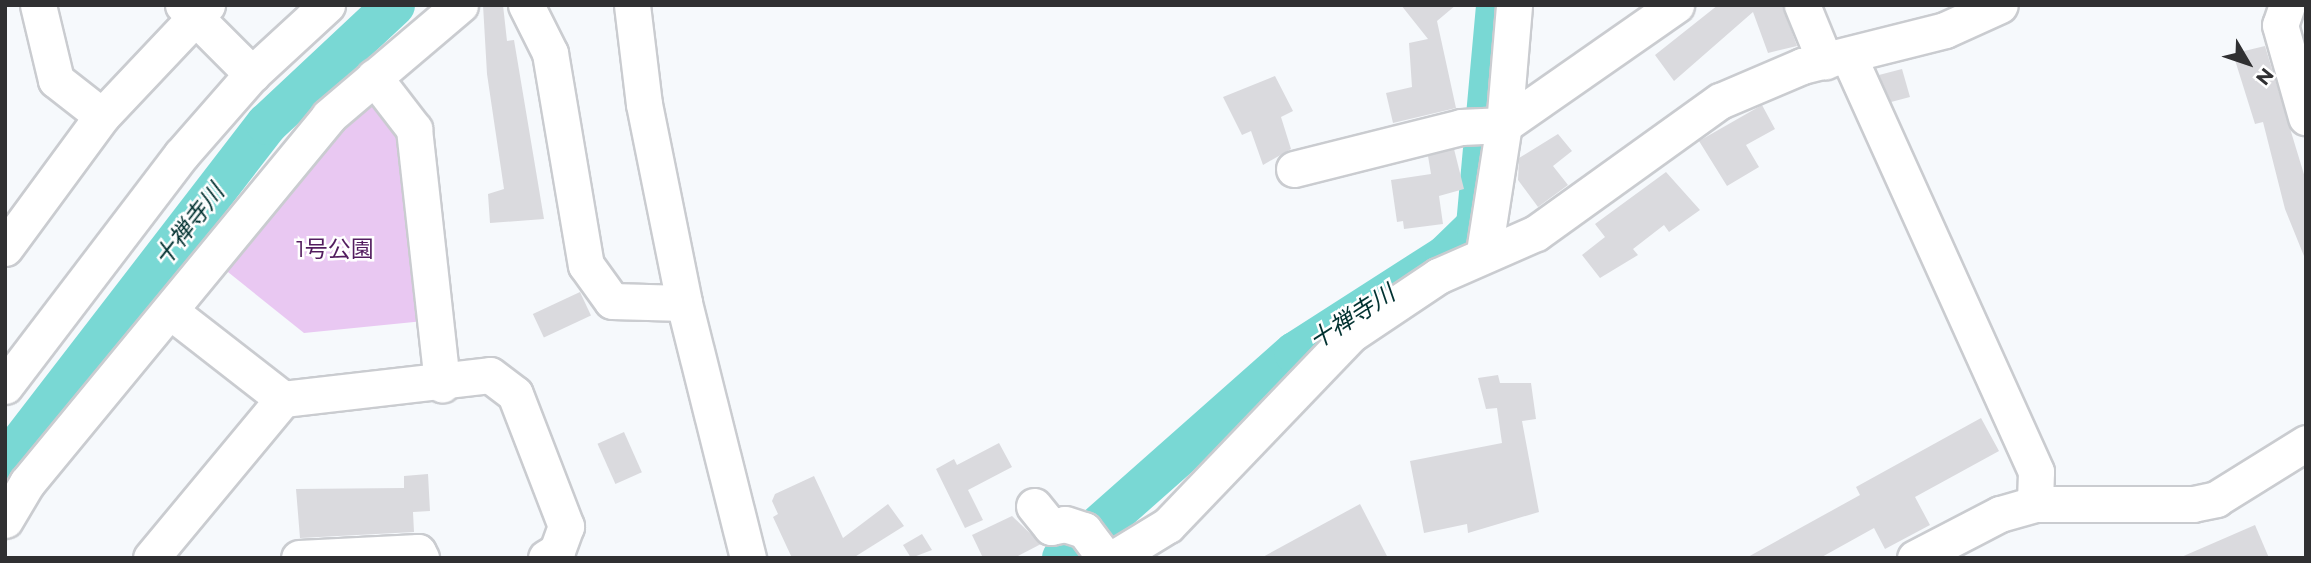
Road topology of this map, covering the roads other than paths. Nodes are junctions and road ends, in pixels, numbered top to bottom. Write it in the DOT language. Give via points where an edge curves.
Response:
graph roads {
  1 [pos="38,5"];
  2 [pos="327,5"];
  3 [pos="460,5"];
  4 [pos="526,5"];
  5 [pos="632,5"];
  6 [pos="1514,5"];
  7 [pos="1675,5"];
  8 [pos="1802,5"];
  9 [pos="2287,5"];
  10 [pos="1994,7"];
  11 [pos="195,9"];
  12 [pos="1837,58"];
  13 [pos="252,74"];
  14 [pos="374,77"];
  15 [pos="102,116"];
  16 [pos="2306,117"];
  17 [pos="1493,125"];
  18 [pos="1294,169"];
  19 [pos="6,244"];
  20 [pos="1484,252"];
  21 [pos="684,303"];
  22 [pos="170,311"];
  23 [pos="442,384"];
  24 [pos="5,386"];
  25 [pos="283,399"];
  26 [pos="2306,443"];
  27 [pos="2035,504"];
  28 [pos="1034,506"];
  29 [pos="5,520"];
  30 [pos="1122,556"];
  31 [pos="151,558"];
  32 [pos="299,558"];
  33 [pos="421,558"];
  34 [pos="546,558"];
  35 [pos="748,558"];
  36 [pos="1915,558"];
  1 -- 15 [label="street" via="57,80"];
  2 -- 13 [label="street"];
  3 -- 14 [label="street"];
  4 -- 21 [label="street" via="550,53 586,265 612,301"];
  5 -- 21 [label="street" via="644,104"];
  6 -- 17 [label="street"];
  7 -- 17 [label="street"];
  8 -- 12 [label="street"];
  9 -- 16 [label="street" via="2280,24"];
  10 -- 12 [label="street" via="1945,30"];
  11 -- 13 [label="street"];
  11 -- 15 [label="street"];
  12 -- 20 [label="street" via="1720,101 1536,233"];
  12 -- 27 [label="street" via="2036,472"];
  13 -- 24 [label="street" via="181,155"];
  14 -- 22 [label="street" via="329,116"];
  14 -- 23 [label="street" via="414,129"];
  15 -- 19 [label="street"];
  17 -- 18 [label="street"];
  17 -- 20 [label="street"];
  20 -- 30 [label="street" via="1350,335 1168,525"];
  21 -- 35 [label="street"];
  22 -- 25 [label="street"];
  22 -- 29 [label="street" via="27,483"];
  23 -- 25 [label="street"];
  23 -- 34 [label="street" via="490,375 515,394 566,526 556,551"];
  25 -- 31 [label="street"];
  26 -- 27 [label="street" via="2216,499 2193,504"];
  27 -- 36 [label="street" via="2000,513"];
  28 -- 30 [label="street" via="1051,527 1065,524 1084,530"];
  32 -- 33 [label="street" via="418,552"];
}
